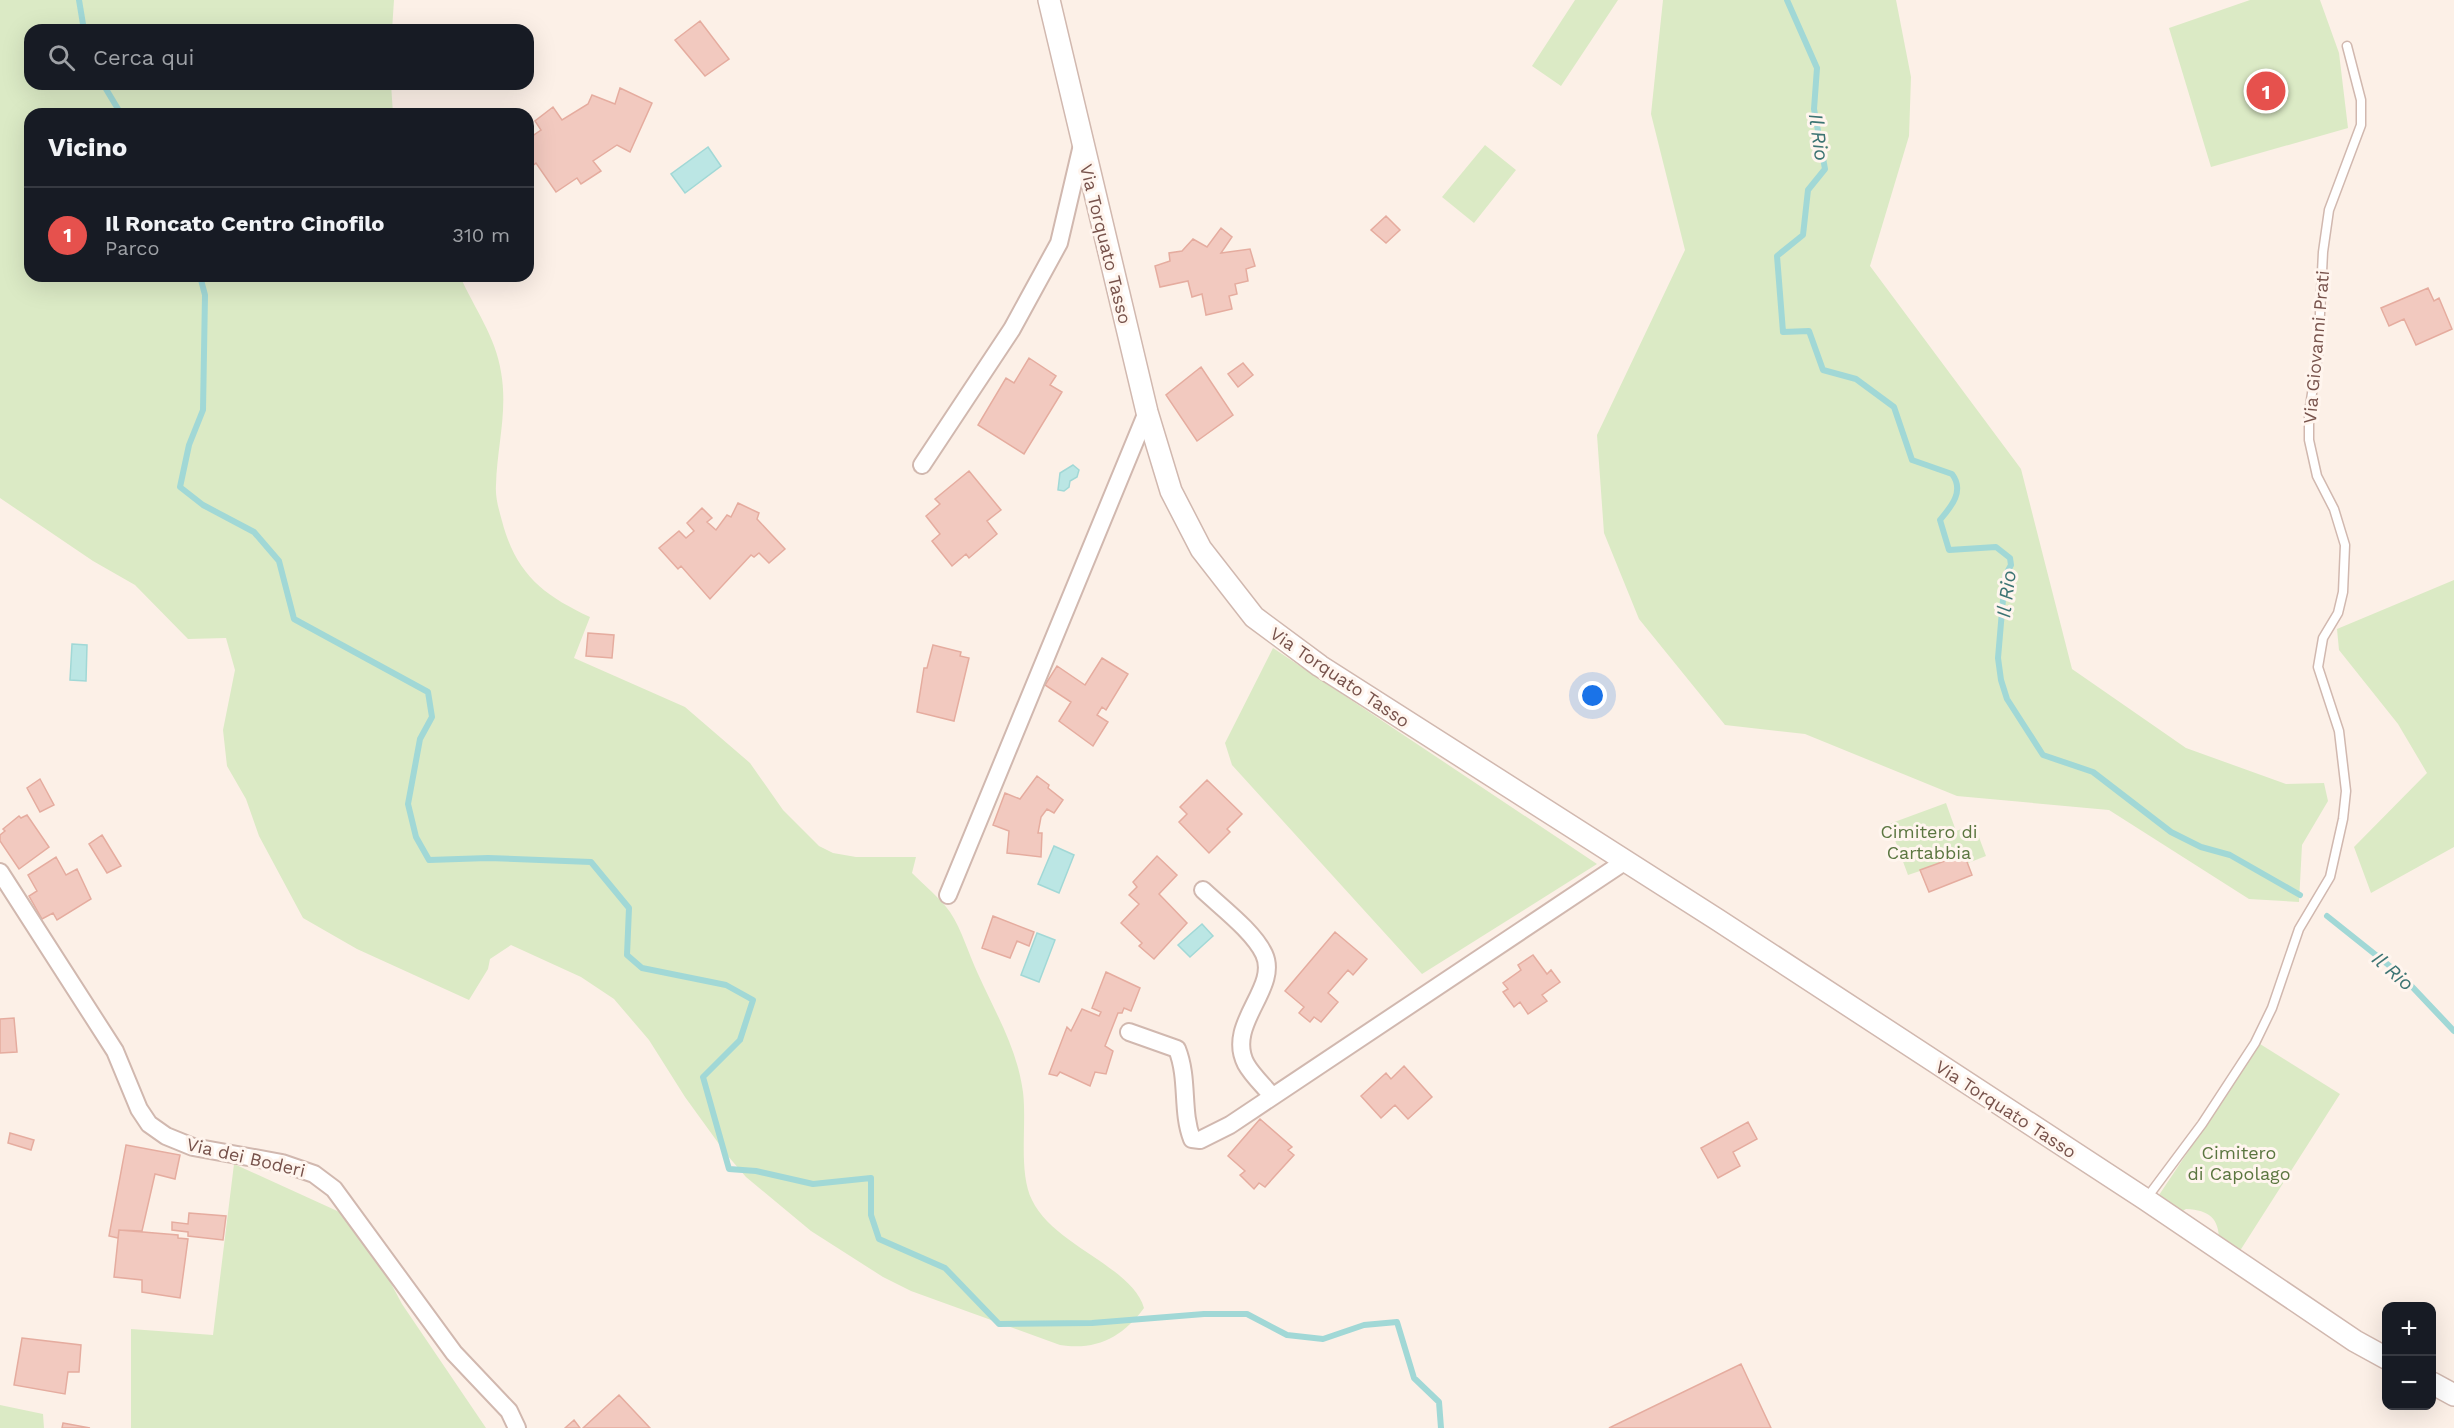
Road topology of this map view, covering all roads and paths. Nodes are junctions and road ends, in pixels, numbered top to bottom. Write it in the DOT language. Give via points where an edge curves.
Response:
graph roads {
  1 [pos="1049,0"];
  2 [pos="2347,46"];
  3 [pos="1082,145"];
  4 [pos="1147,412"];
  5 [pos="922,465"];
  6 [pos="1624,862"];
  7 [pos="0,872"];
  8 [pos="1203,890"];
  9 [pos="948,895"];
  10 [pos="1129,1032"];
  11 [pos="1272,1096"];
  12 [pos="2145,1199"];
  13 [pos="2382,1356"];
  14 [pos="2436,1385"];
  15 [pos="2454,1395"];
  16 [pos="517,1428"];
  1 -- 3 [label="street, Via Torquato Tasso"];
  2 -- 12 [label="lane, Via Giovanni Prati" via="2361,100 2361,125 2329,210 2308,431 2317,476 2334,509 2345,545 2343,592 2323,638 2318,667 2338,731 2346,791 2343,819 2330,877 2298,929 2272,1008 2254,1043 2202,1124"];
  3 -- 4 [label="street, Via Torquato Tasso"];
  3 -- 5 [label="street, Via Torquato Tasso" via="1059,243 1012,329"];
  4 -- 6 [label="street, Via Torquato Tasso" via="1171,491 1196,540 1254,617 1320,666"];
  4 -- 9 [label="street"];
  6 -- 11 [label="street"];
  6 -- 12 [label="street, Via Torquato Tasso"];
  7 -- 16 [label="street, Via dei Boderi" via="116,1051 149,1124 192,1147 282,1163 314,1173 334,1188 454,1353 509,1411"];
  8 -- 11 [label="street" via="1265,955 1267,971 1242,1029 1240,1047 1246,1065"];
  10 -- 11 [label="street" via="1177,1049 1184,1068 1192,1138 1200,1140 1230,1125"];
  12 -- 13 [label="street, Via Torquato Tasso"];
  14 -- 15 [label="street"];
}
